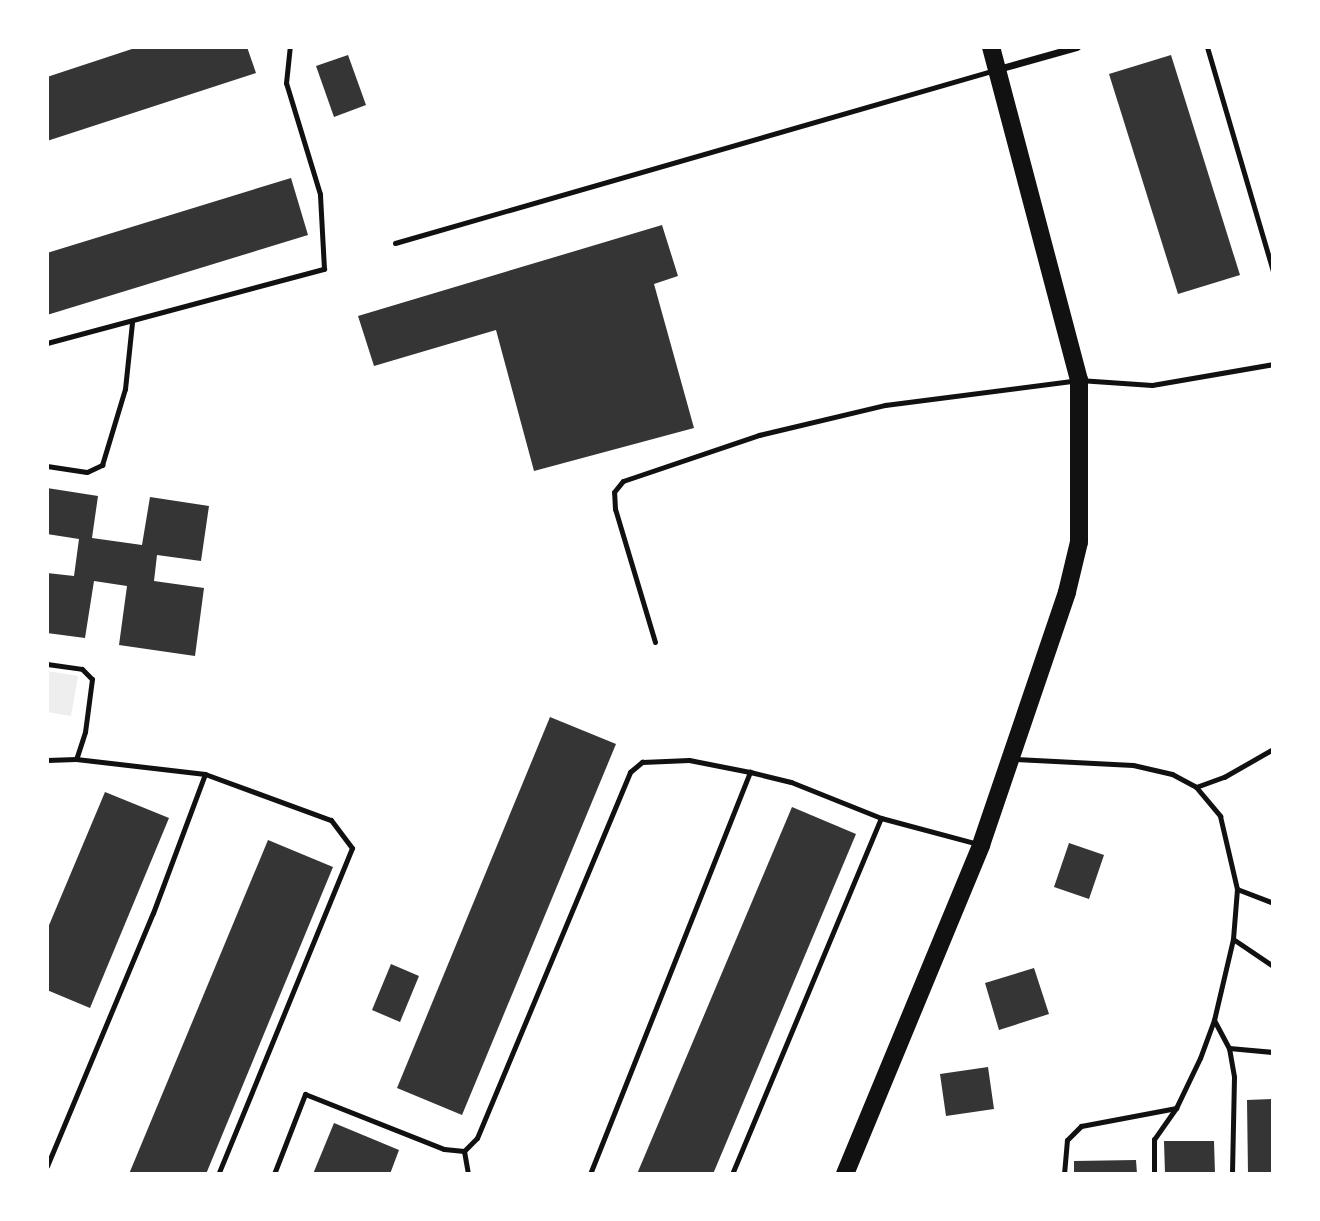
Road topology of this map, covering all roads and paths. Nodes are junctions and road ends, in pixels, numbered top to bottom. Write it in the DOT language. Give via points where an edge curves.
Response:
graph roads {
  1 [pos="290,47"];
  2 [pos="991,47"];
  3 [pos="1077,47"];
  4 [pos="1208,47"];
  5 [pos="998,69"];
  6 [pos="395,243"];
  7 [pos="1273,271"];
  8 [pos="132,322"];
  9 [pos="47,343"];
  10 [pos="1273,364"];
  11 [pos="1079,380"];
  12 [pos="47,466"];
  13 [pos="655,642"];
  14 [pos="47,664"];
  15 [pos="1273,749"];
  16 [pos="76,758"];
  17 [pos="1011,758"];
  18 [pos="47,760"];
  19 [pos="750,772"];
  20 [pos="205,774"];
  21 [pos="1196,787"];
  22 [pos="881,818"];
  23 [pos="981,845"];
  24 [pos="1237,889"];
  25 [pos="1273,903"];
  26 [pos="1233,939"];
  27 [pos="1273,966"];
  28 [pos="1214,1020"];
  29 [pos="1228,1048"];
  30 [pos="1273,1052"];
  31 [pos="1177,1108"];
  32 [pos="464,1151"];
  33 [pos="47,1166"];
  34 [pos="218,1174"];
  35 [pos="274,1174"];
  36 [pos="468,1174"];
  37 [pos="590,1174"];
  38 [pos="732,1174"];
  39 [pos="845,1174"];
  40 [pos="1064,1174"];
  41 [pos="1154,1174"];
  42 [pos="1232,1174"];
  1 -- 8 [label="lane" via="286,83 320,194 324,269"];
  2 -- 5 [label="main road"];
  3 -- 5 [label="street"];
  4 -- 7 [label="lane"];
  5 -- 6 [label="lane"];
  5 -- 11 [label="main road"];
  8 -- 9 [label="lane"];
  8 -- 12 [label="lane" via="125,389 102,465 87,472"];
  10 -- 11 [label="lane" via="1152,385"];
  11 -- 13 [label="lane" via="885,405 759,435 622,481 614,492 615,509"];
  11 -- 17 [label="main road" via="1079,542 1067,592"];
  14 -- 16 [label="lane" via="82,669 92,679 85,732"];
  15 -- 21 [label="lane"];
  16 -- 18 [label="lane"];
  16 -- 20 [label="lane"];
  17 -- 21 [label="lane" via="1133,765 1172,774"];
  17 -- 23 [label="main road"];
  19 -- 22 [label="lane" via="791,782"];
  19 -- 32 [label="lane" via="657,759 630,772 477,1138"];
  19 -- 37 [label="lane"];
  20 -- 33 [label="lane" via="153,913"];
  20 -- 34 [label="lane" via="331,820 352,848"];
  21 -- 24 [label="lane" via="1220,816"];
  22 -- 23 [label="lane"];
  22 -- 38 [label="lane"];
  23 -- 39 [label="main road"];
  24 -- 25 [label="lane"];
  24 -- 26 [label="lane"];
  26 -- 27 [label="lane"];
  26 -- 28 [label="lane"];
  28 -- 29 [label="lane"];
  28 -- 31 [label="lane"];
  29 -- 30 [label="lane"];
  29 -- 42 [label="lane" via="1234,1077"];
  31 -- 40 [label="lane" via="1081,1126 1067,1140"];
  31 -- 41 [label="lane" via="1154,1139"];
  32 -- 35 [label="lane" via="444,1149 305,1094"];
  32 -- 36 [label="lane"];
}
